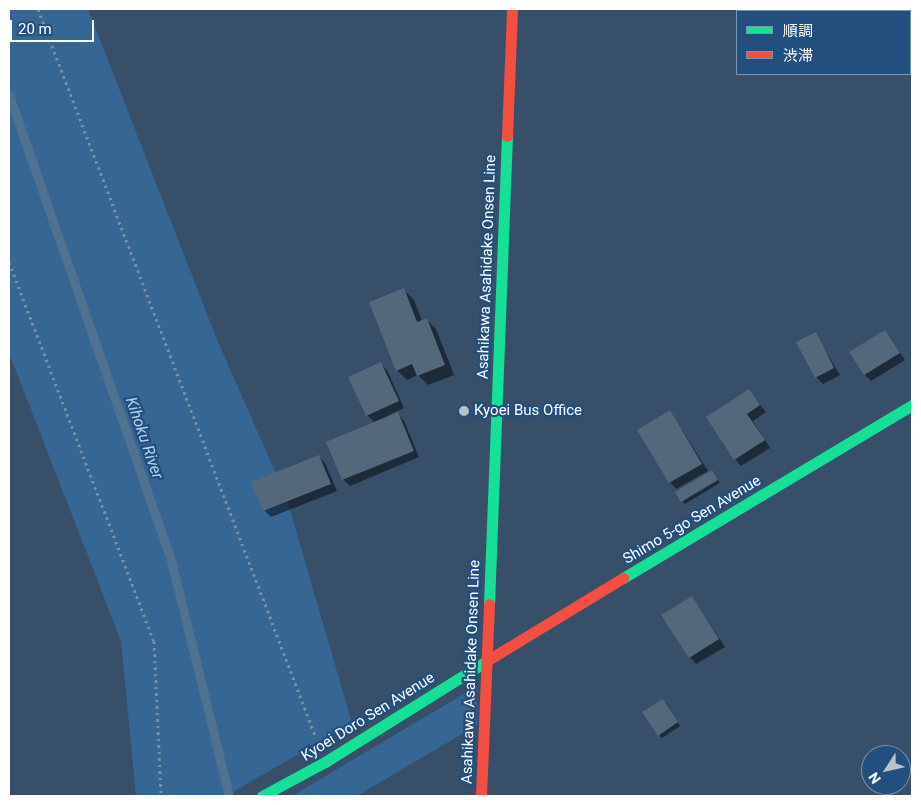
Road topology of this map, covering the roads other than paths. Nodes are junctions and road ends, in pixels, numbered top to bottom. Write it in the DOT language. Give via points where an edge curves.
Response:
graph roads {
  1 [pos="512,9"];
  2 [pos="912,405"];
  3 [pos="487,660"];
  4 [pos="262,796"];
  5 [pos="481,796"];
  1 -- 3 [label="main road, Asahikawa Asahidake Onsen Line"];
  2 -- 3 [label="main road, Shimo 5-go Sen Avenue"];
  3 -- 4 [label="main road, Kyoei Doro Sen Avenue" via="325,762"];
  3 -- 5 [label="main road, Asahikawa Asahidake Onsen Line"];
}
